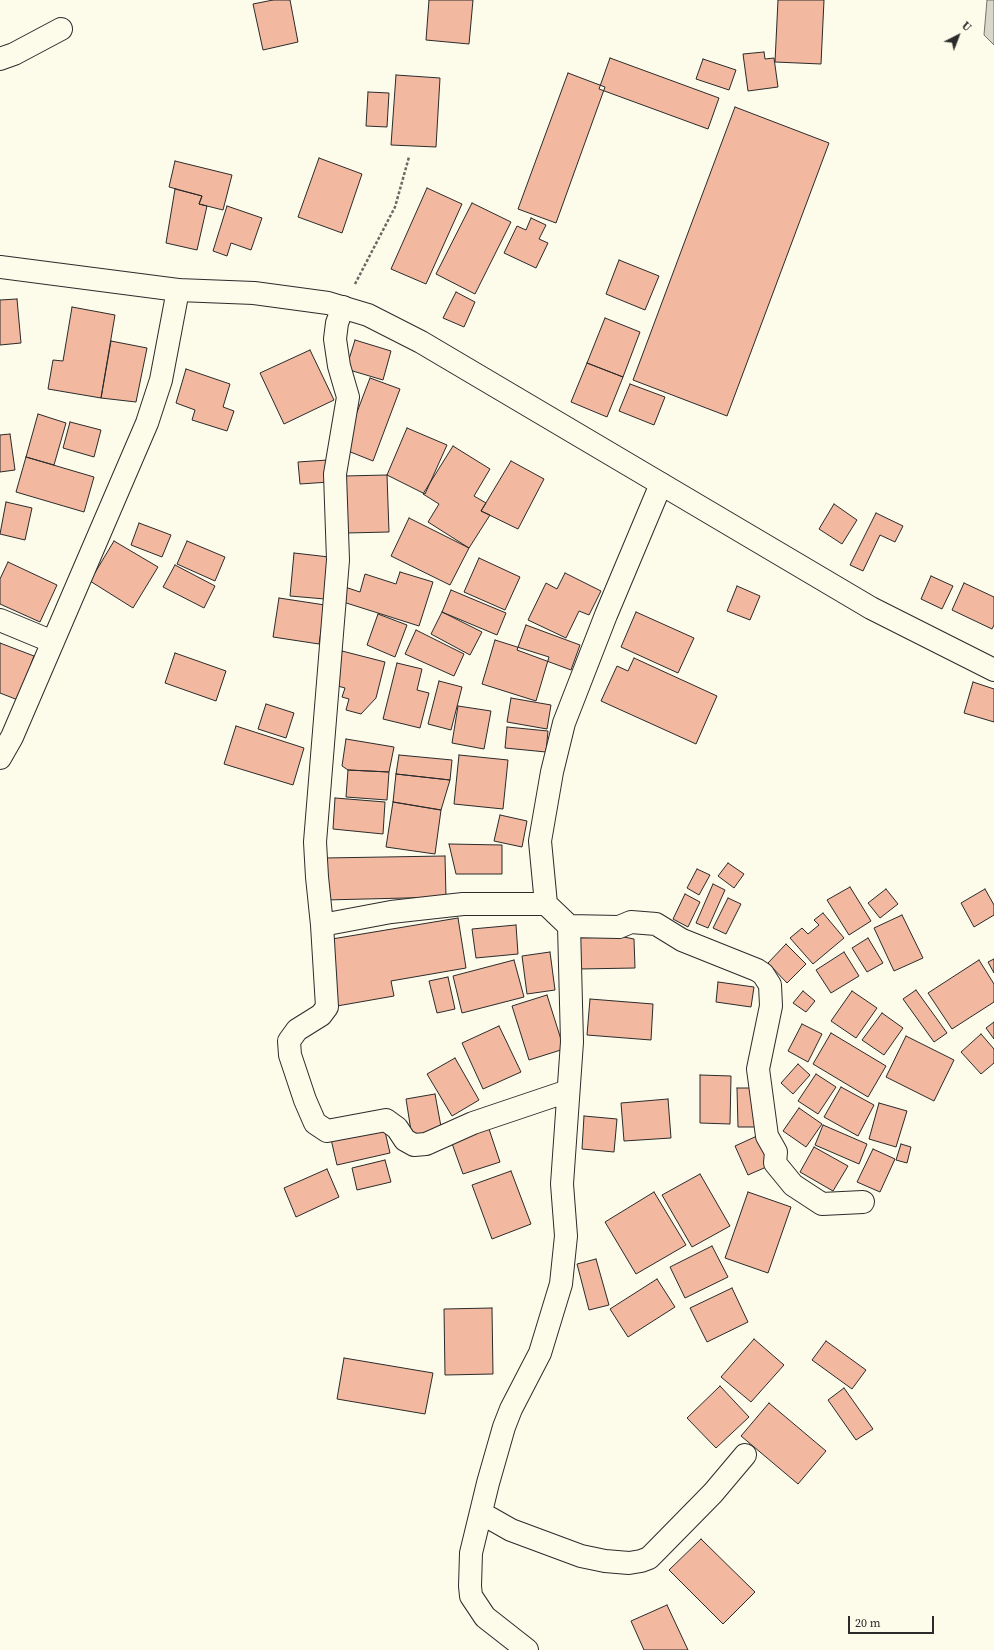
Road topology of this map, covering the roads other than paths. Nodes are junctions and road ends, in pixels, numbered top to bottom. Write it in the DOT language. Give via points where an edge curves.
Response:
graph roads {
  1 [pos="62,29"];
  2 [pos="0,59"];
  3 [pos="0,267"];
  4 [pos="178,290"];
  5 [pos="343,307"];
  6 [pos="662,484"];
  7 [pos="0,620"];
  8 [pos="53,642"];
  9 [pos="994,670"];
  10 [pos="0,758"];
  11 [pos="546,904"];
  12 [pos="322,925"];
  13 [pos="569,926"];
  14 [pos="568,1091"];
  15 [pos="863,1202"];
  16 [pos="745,1455"];
  17 [pos="481,1513"];
  18 [pos="527,1650"];
  1 -- 2 [label="main road"];
  3 -- 4 [label="main road"];
  4 -- 5 [label="main road" via="254,293"];
  4 -- 8 [label="main road" via="161,380 147,423"];
  5 -- 6 [label="main road" via="368,315 402,331"];
  5 -- 12 [label="main road" via="335,339 339,366 348,397 335,474 338,560 315,842"];
  6 -- 9 [label="main road" via="872,608"];
  6 -- 11 [label="main road" via="606,615 564,723 540,841"];
  7 -- 8 [label="main road"];
  8 -- 10 [label="main road" via="12,737"];
  11 -- 12 [label="main road" via="463,904 391,912"];
  11 -- 13 [label="main road"];
  12 -- 14 [label="main road" via="327,1006 321,1015 297,1030 289,1041 290,1055 305,1100 315,1122 327,1131 386,1120 397,1128 405,1140 414,1145 426,1144 473,1122"];
  13 -- 14 [label="main road" via="572,1042"];
  13 -- 15 [label="main road" via="619,927 631,922 656,924 682,940 763,974 770,985 771,1006 758,1069 767,1136 776,1152 774,1163 793,1185 822,1204"];
  14 -- 17 [label="main road" via="562,1184 566,1236 561,1284 540,1353 504,1427"];
  16 -- 17 [label="main road" via="679,1528 649,1558 641,1561 605,1561 581,1556 511,1530"];
  17 -- 18 [label="main road" via="471,1553 471,1596 485,1617"];
}
